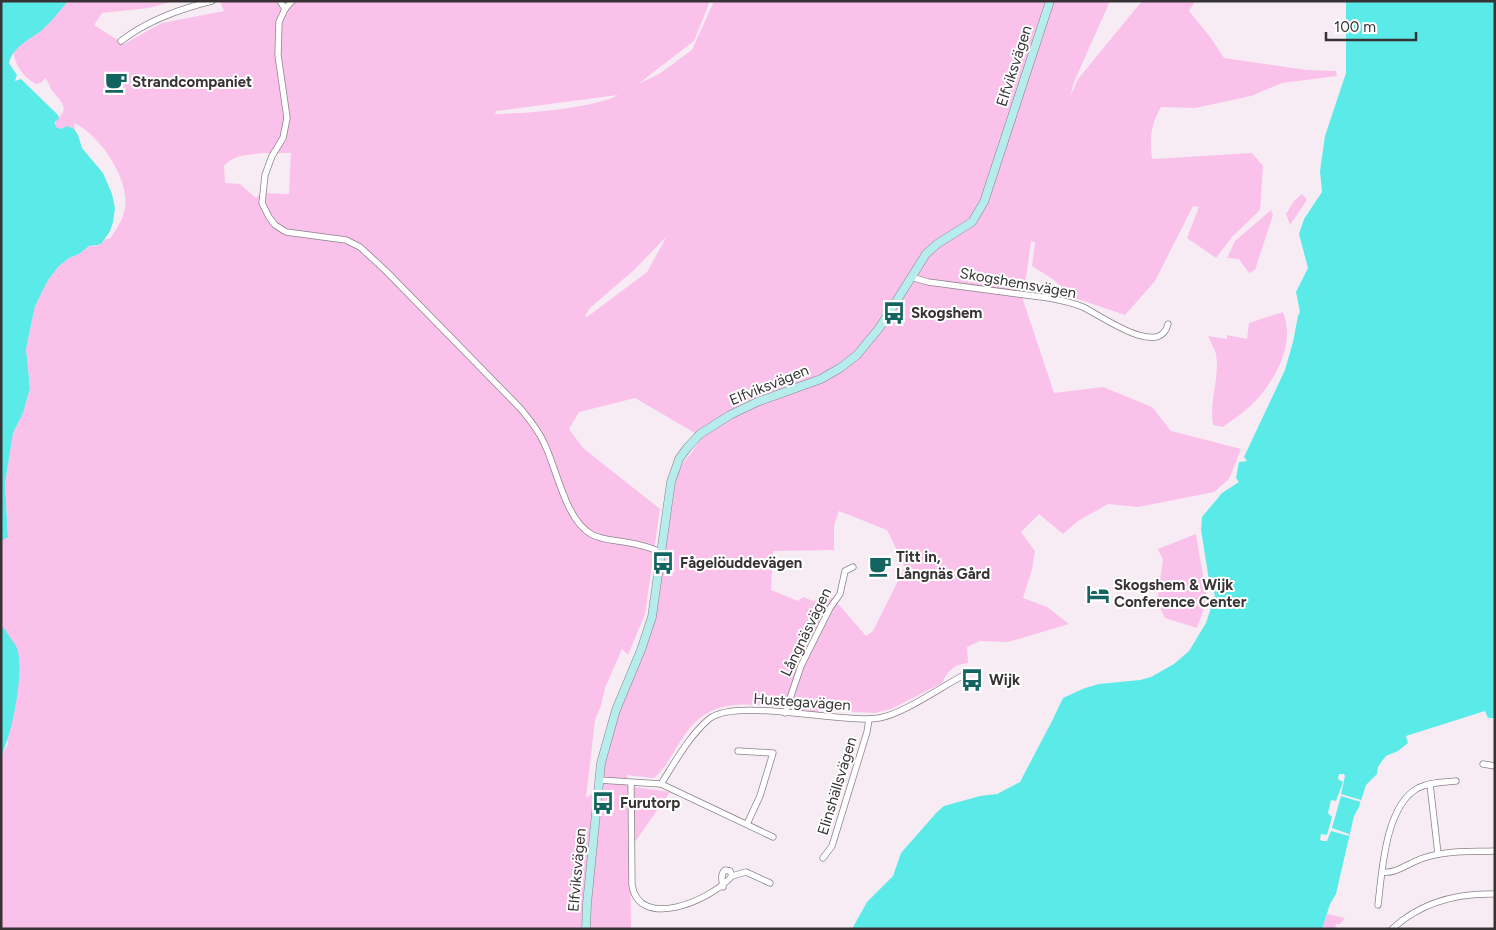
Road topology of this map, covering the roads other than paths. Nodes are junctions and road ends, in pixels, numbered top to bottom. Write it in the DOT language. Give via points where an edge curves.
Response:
graph roads {
  1 [pos="212,1"];
  2 [pos="280,1"];
  3 [pos="292,1"];
  4 [pos="1050,1"];
  5 [pos="285,9"];
  6 [pos="121,41"];
  7 [pos="911,277"];
  8 [pos="1168,324"];
  9 [pos="662,553"];
  10 [pos="853,567"];
  11 [pos="964,675"];
  12 [pos="785,713"];
  13 [pos="869,719"];
  14 [pos="738,751"];
  15 [pos="1483,764"];
  16 [pos="1495,766"];
  17 [pos="599,780"];
  18 [pos="1456,781"];
  19 [pos="631,782"];
  20 [pos="661,784"];
  21 [pos="1430,784"];
  22 [pos="747,824"];
  23 [pos="773,836"];
  24 [pos="1495,851"];
  25 [pos="1438,854"];
  26 [pos="823,858"];
  27 [pos="1383,872"];
  28 [pos="732,876"];
  29 [pos="770,883"];
  30 [pos="723,887"];
  31 [pos="1495,894"];
  32 [pos="1378,905"];
  33 [pos="649,914"];
  34 [pos="672,914"];
  35 [pos="586,929"];
  36 [pos="1392,929"];
  1 -- 6 [label="street" via="182,8 156,19"];
  2 -- 5 [label="street"];
  3 -- 5 [label="street"];
  4 -- 7 [label="street, Elfviksvägen" via="981,209 972,222 931,249"];
  5 -- 9 [label="street" via="279,22 278,56 287,118 283,138 265,175 262,203 269,217 286,232 346,240 360,248 535,425 571,510 584,530 595,536"];
  7 -- 8 [label="street, Skogshemsvägen" via="1064,301 1147,338 1160,336"];
  7 -- 9 [label="street, Elfviksvägen" via="873,337 853,358 821,379 748,406 709,427 694,440 672,474"];
  9 -- 17 [label="street, Elfviksvägen" via="652,617 611,724"];
  10 -- 12 [label="street, Långnäsvägen" via="845,571 840,594 800,666"];
  11 -- 13 [label="street, Hustegavägen" via="888,716"];
  12 -- 13 [label="street, Hustegavägen"];
  12 -- 20 [label="street, Hustegavägen" via="744,710 725,712 711,718 696,731"];
  13 -- 26 [label="street, Elinshällsvägen" via="832,846"];
  14 -- 22 [label="street" via="773,753 760,796"];
  15 -- 16 [label="street"];
  17 -- 19 [label="street"];
  17 -- 35 [label="street, Elfviksvägen"];
  18 -- 21 [label="street"];
  19 -- 20 [label="street"];
  19 -- 33 [label="street" via="632,886 639,909"];
  20 -- 22 [label="street"];
  21 -- 25 [label="street"];
  21 -- 27 [label="street" via="1409,795 1397,812"];
  22 -- 23 [label="street"];
  24 -- 25 [label="street"];
  25 -- 27 [label="street" via="1389,873"];
  27 -- 32 [label="street"];
  28 -- 29 [label="street" via="746,872"];
  28 -- 30 [label="street"];
  28 -- 30 [label="street" via="730,871 723,871"];
  30 -- 34 [label="street" via="691,908"];
  31 -- 36 [label="street" via="1464,895 1431,904 1414,911"];
}
